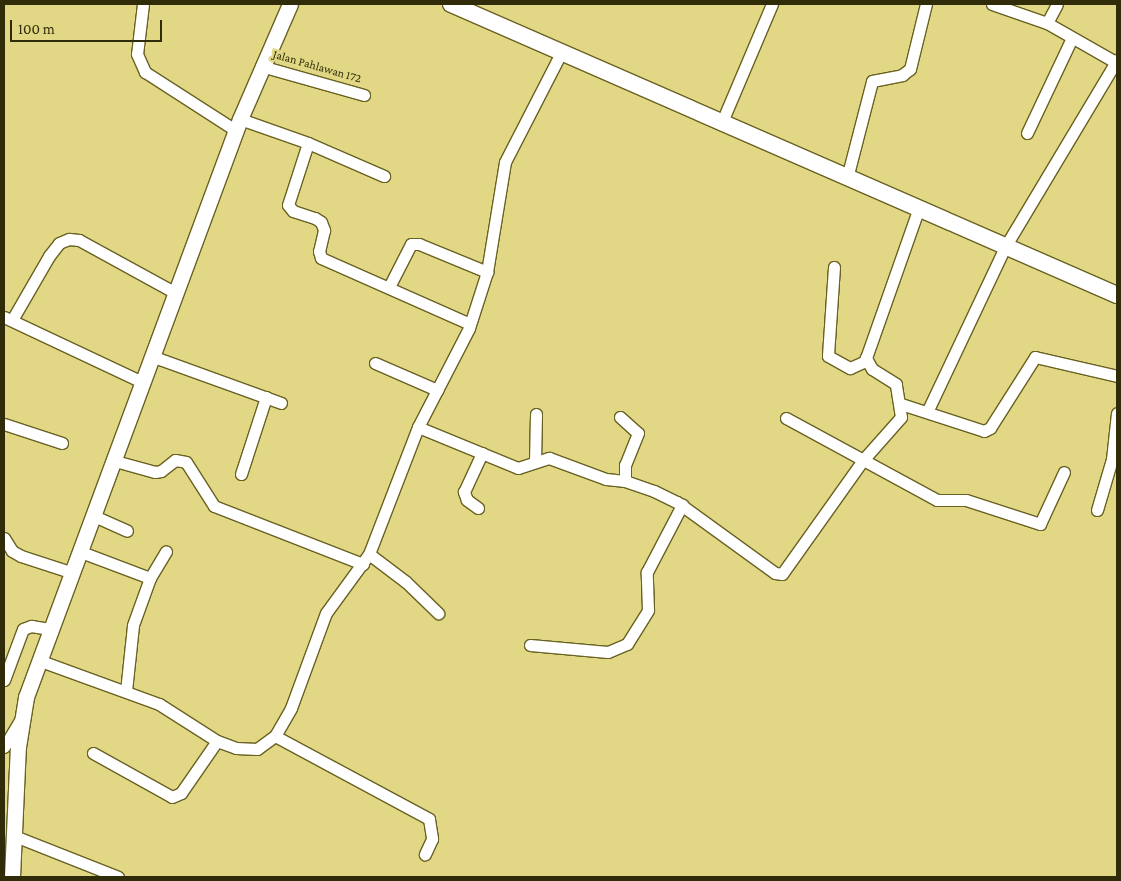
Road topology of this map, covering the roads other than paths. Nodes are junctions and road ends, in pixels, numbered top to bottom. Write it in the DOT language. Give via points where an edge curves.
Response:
graph roads {
  1 [pos="143,4"];
  2 [pos="290,4"];
  3 [pos="451,4"];
  4 [pos="772,4"];
  5 [pos="926,4"];
  6 [pos="992,4"];
  7 [pos="1057,4"];
  8 [pos="1047,23"];
  9 [pos="1072,38"];
  10 [pos="561,53"];
  11 [pos="1117,62"];
  12 [pos="261,66"];
  13 [pos="364,95"];
  14 [pos="721,124"];
  15 [pos="238,125"];
  16 [pos="1027,133"];
  17 [pos="308,143"];
  18 [pos="384,176"];
  19 [pos="847,178"];
  20 [pos="918,210"];
  21 [pos="1005,247"];
  22 [pos="834,267"];
  23 [pos="487,272"];
  24 [pos="388,287"];
  25 [pos="176,293"];
  26 [pos="1117,295"];
  27 [pos="8,319"];
  28 [pos="470,324"];
  29 [pos="154,357"];
  30 [pos="866,361"];
  31 [pos="375,363"];
  32 [pos="1117,376"];
  33 [pos="144,383"];
  34 [pos="437,390"];
  35 [pos="266,397"];
  36 [pos="281,403"];
  37 [pos="901,404"];
  38 [pos="928,410"];
  39 [pos="1117,413"];
  40 [pos="536,414"];
  41 [pos="620,416"];
  42 [pos="786,418"];
  43 [pos="4,424"];
  44 [pos="418,427"];
  45 [pos="62,443"];
  46 [pos="482,453"];
  47 [pos="115,460"];
  48 [pos="863,460"];
  49 [pos="535,462"];
  50 [pos="1064,472"];
  51 [pos="240,474"];
  52 [pos="625,480"];
  53 [pos="682,505"];
  54 [pos="478,508"];
  55 [pos="1096,510"];
  56 [pos="94,516"];
  57 [pos="128,530"];
  58 [pos="4,538"];
  59 [pos="166,551"];
  60 [pos="81,552"];
  61 [pos="366,559"];
  62 [pos="73,573"];
  63 [pos="150,578"];
  64 [pos="438,613"];
  65 [pos="50,629"];
  66 [pos="530,645"];
  67 [pos="38,660"];
  68 [pos="4,680"];
  69 [pos="126,691"];
  70 [pos="21,718"];
  71 [pos="275,736"];
  72 [pos="217,741"];
  73 [pos="4,747"];
  74 [pos="92,753"];
  75 [pos="12,835"];
  76 [pos="424,854"];
  77 [pos="12,877"];
  78 [pos="118,877"];
  1 -- 15 [label="street" via="137,47 141,66 157,82"];
  2 -- 12 [label="main road"];
  3 -- 10 [label="highway"];
  4 -- 14 [label="street"];
  5 -- 19 [label="street" via="910,69 902,75 872,81"];
  6 -- 8 [label="street"];
  7 -- 8 [label="street"];
  8 -- 9 [label="street"];
  9 -- 11 [label="street"];
  9 -- 16 [label="street"];
  10 -- 14 [label="highway"];
  10 -- 23 [label="street" via="505,162"];
  11 -- 21 [label="street"];
  12 -- 13 [label="street, Jalan Pahlawan 172"];
  12 -- 15 [label="main road"];
  14 -- 19 [label="highway"];
  15 -- 17 [label="street"];
  15 -- 25 [label="main road"];
  17 -- 18 [label="street"];
  17 -- 24 [label="street" via="288,205 293,211 321,222 324,230 319,251 321,258"];
  19 -- 20 [label="highway"];
  20 -- 21 [label="highway"];
  20 -- 30 [label="street"];
  21 -- 26 [label="highway"];
  21 -- 38 [label="street"];
  22 -- 30 [label="street" via="828,356 850,368"];
  23 -- 24 [label="street" via="419,244 411,244"];
  23 -- 28 [label="street"];
  24 -- 28 [label="street"];
  25 -- 27 [label="street" via="79,240 69,239 59,243 49,256"];
  25 -- 29 [label="main road"];
  27 -- 33 [label="street"];
  28 -- 34 [label="street"];
  29 -- 33 [label="main road"];
  29 -- 35 [label="street"];
  30 -- 37 [label="street" via="872,369 896,384"];
  31 -- 34 [label="street"];
  32 -- 38 [label="street" via="1035,357 987,430"];
  33 -- 47 [label="main road"];
  34 -- 44 [label="street"];
  35 -- 36 [label="street"];
  35 -- 51 [label="street"];
  37 -- 38 [label="street"];
  37 -- 48 [label="street" via="901,417"];
  39 -- 55 [label="street" via="1112,459"];
  40 -- 49 [label="street"];
  41 -- 52 [label="street" via="638,433 625,465"];
  42 -- 48 [label="street"];
  43 -- 45 [label="street"];
  44 -- 46 [label="street"];
  44 -- 61 [label="street"];
  46 -- 49 [label="street" via="518,468"];
  46 -- 54 [label="street" via="464,492 467,500"];
  47 -- 56 [label="main road"];
  47 -- 61 [label="street" via="155,472 175,460 186,462 214,506"];
  48 -- 50 [label="street" via="937,500 966,500 1040,524"];
  48 -- 53 [label="street" via="782,574 775,574"];
  49 -- 52 [label="street" via="549,458 606,479"];
  52 -- 53 [label="street"];
  53 -- 66 [label="street" via="647,572 648,610 627,644 608,652"];
  56 -- 57 [label="street"];
  56 -- 60 [label="main road"];
  58 -- 62 [label="street" via="12,551 21,556"];
  59 -- 63 [label="street"];
  60 -- 62 [label="main road"];
  60 -- 63 [label="street"];
  61 -- 64 [label="street" via="406,582"];
  61 -- 71 [label="street" via="326,613 291,708"];
  62 -- 65 [label="main road"];
  63 -- 69 [label="street" via="133,625"];
  65 -- 67 [label="main road"];
  65 -- 68 [label="street" via="31,626 23,629"];
  67 -- 69 [label="street"];
  67 -- 70 [label="main road"];
  69 -- 72 [label="street" via="178,714"];
  70 -- 73 [label="street"];
  70 -- 75 [label="main road"];
  71 -- 72 [label="street" via="264,746 246,750"];
  71 -- 76 [label="street" via="429,820 432,839"];
  72 -- 74 [label="street" via="181,793 172,797"];
  75 -- 77 [label="main road"];
  75 -- 78 [label="street"];
}
